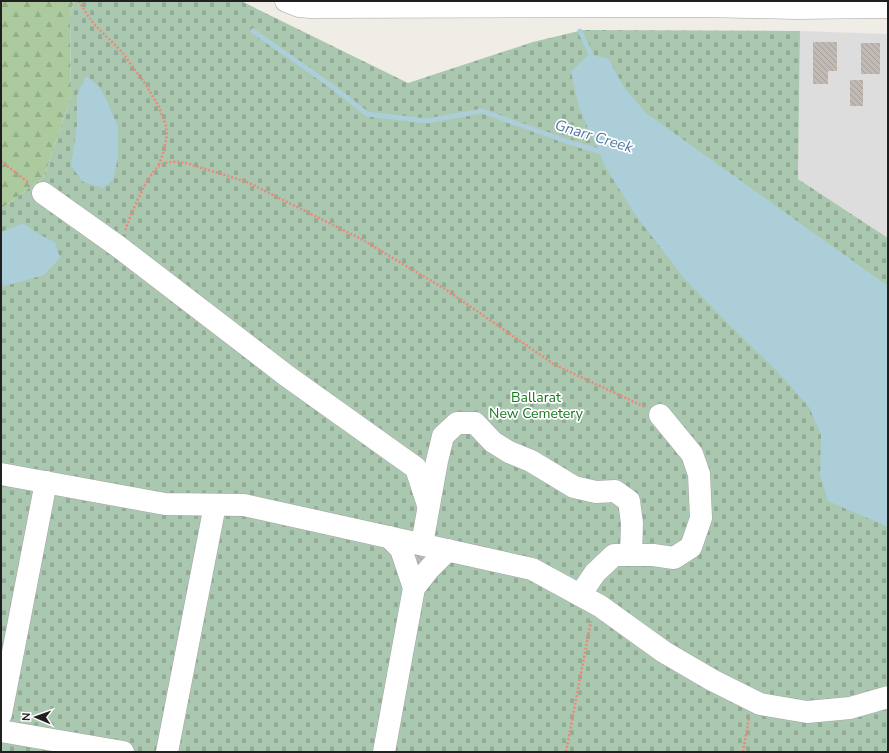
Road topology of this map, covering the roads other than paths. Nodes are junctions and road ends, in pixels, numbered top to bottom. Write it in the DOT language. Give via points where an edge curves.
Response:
graph roads {
  1 [pos="286,1"];
  2 [pos="695,3"];
  3 [pos="397,4"];
  4 [pos="888,7"];
  5 [pos="43,193"];
  6 [pos="660,414"];
  7 [pos="1,474"];
  8 [pos="46,482"];
  9 [pos="215,504"];
  10 [pos="428,505"];
  11 [pos="389,537"];
  12 [pos="422,544"];
  13 [pos="448,550"];
  14 [pos="631,555"];
  15 [pos="414,588"];
  16 [pos="587,599"];
  17 [pos="888,697"];
  18 [pos="1,714"];
  19 [pos="1,731"];
  20 [pos="123,752"];
  21 [pos="168,752"];
  22 [pos="384,752"];
  1 -- 3 [label="street" via="310,7"];
  2 -- 3 [label="street"];
  2 -- 4 [label="street" via="796,8"];
  5 -- 10 [label="street" via="119,247 287,376 416,468"];
  6 -- 14 [label="street" via="692,454 699,474 700,518 691,547 674,558"];
  7 -- 8 [label="street"];
  8 -- 9 [label="street" via="165,504"];
  8 -- 18 [label="street"];
  9 -- 11 [label="street" via="244,505"];
  9 -- 21 [label="street"];
  10 -- 12 [label="street"];
  10 -- 14 [label="street" via="443,436 457,423 475,423 493,442 508,452 531,461 574,487 596,492 615,491 628,501 632,523"];
  11 -- 12 [label="street"];
  11 -- 15 [label="street" via="400,549"];
  12 -- 13 [label="street"];
  13 -- 15 [label="street"];
  13 -- 16 [label="street" via="532,569"];
  14 -- 16 [label="street" via="614,555 595,573"];
  15 -- 22 [label="street"];
  16 -- 17 [label="street" via="664,652 760,704 807,712 850,708"];
  19 -- 20 [label="street"];
}
